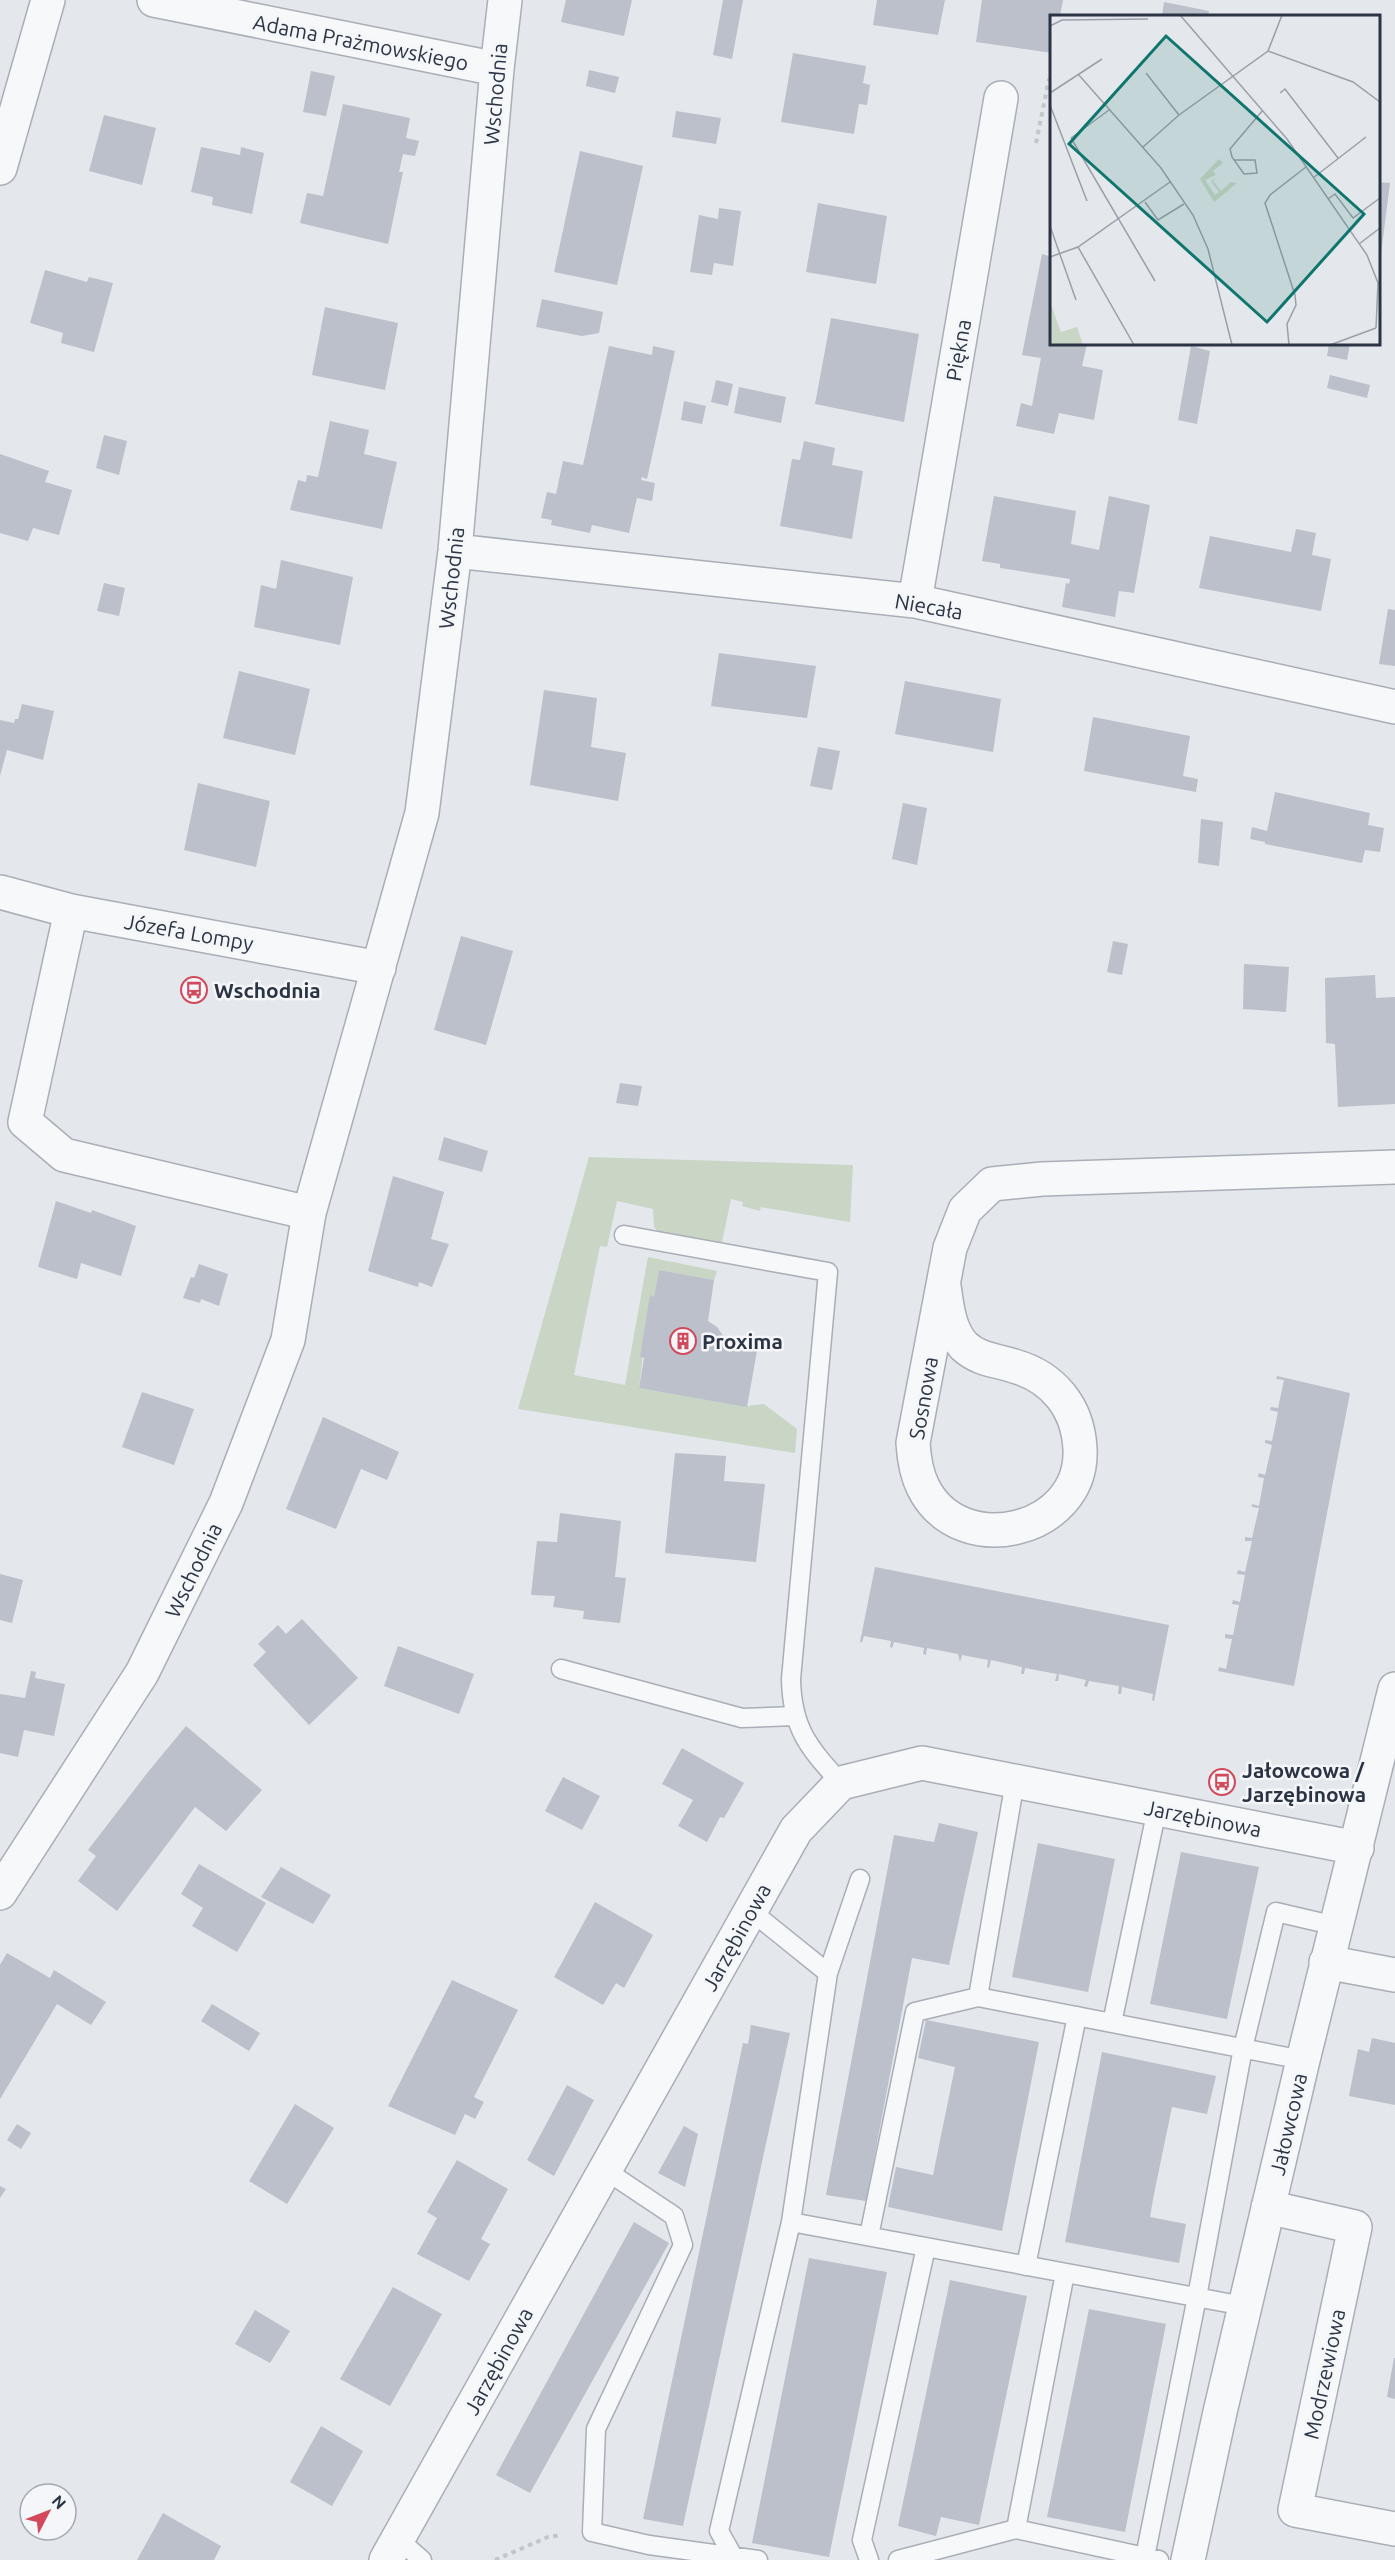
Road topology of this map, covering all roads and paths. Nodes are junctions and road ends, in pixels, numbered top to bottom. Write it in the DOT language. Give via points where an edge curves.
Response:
graph roads {
  1 [pos="48,0"];
  2 [pos="154,0"];
  3 [pos="505,0"];
  4 [pos="497,69"];
  5 [pos="1048,80"];
  6 [pos="1001,98"];
  7 [pos="1035,148"];
  8 [pos="0,168"];
  9 [pos="455,551"];
  10 [pos="915,602"];
  11 [pos="1395,707"];
  12 [pos="0,892"];
  13 [pos="71,911"];
  14 [pos="379,968"];
  15 [pos="1395,1167"];
  16 [pos="309,1213"];
  17 [pos="624,1235"];
  18 [pos="944,1286"];
  19 [pos="561,1669"];
  20 [pos="1395,1689"];
  21 [pos="795,1716"];
  22 [pos="1015,1781"];
  23 [pos="842,1783"];
  24 [pos="1157,1809"];
  25 [pos="1357,1848"];
  26 [pos="860,1879"];
  27 [pos="0,1893"];
  28 [pos="751,1911"];
  29 [pos="1336,1926"];
  30 [pos="1326,1962"];
  31 [pos="828,1973"];
  32 [pos="1395,1975"];
  33 [pos="978,1997"];
  34 [pos="1077,2016"];
  35 [pos="1112,2023"];
  36 [pos="1243,2048"];
  37 [pos="1303,2060"];
  38 [pos="605,2170"];
  39 [pos="1268,2207"];
  40 [pos="791,2222"];
  41 [pos="868,2236"];
  42 [pos="926,2247"];
  43 [pos="1026,2266"];
  44 [pos="1065,2273"];
  45 [pos="1197,2297"];
  46 [pos="1244,2306"];
  47 [pos="1016,2529"];
  48 [pos="1395,2529"];
  49 [pos="592,2532"];
  50 [pos="402,2553"];
  51 [pos="734,2558"];
  52 [pos="1152,2559"];
  53 [pos="495,2560"];
  54 [pos="758,2560"];
  55 [pos="869,2560"];
  56 [pos="898,2560"];
  57 [pos="1188,2560"];
  1 -- 8 [label="street"];
  2 -- 4 [label="street, Adama Prażmowskiego"];
  3 -- 4 [label="street, Wschodnia"];
  4 -- 9 [label="street, Wschodnia"];
  5 -- 7 [label="path"];
  6 -- 10 [label="street, Piękna"];
  9 -- 10 [label="street, Niecała"];
  9 -- 14 [label="street, Wschodnia" via="422,813"];
  10 -- 11 [label="street, Niecała"];
  12 -- 13 [label="street, Józefa Lompy"];
  13 -- 14 [label="street, Józefa Lompy"];
  13 -- 16 [label="street" via="25,1122 64,1155"];
  14 -- 16 [label="street, Wschodnia"];
  15 -- 18 [label="street, Sosnowa" via="992,1184 965,1210 950,1248"];
  16 -- 27 [label="street, Wschodnia" via="288,1340 226,1503 142,1673"];
  17 -- 21 [label="lane" via="828,1272 791,1679"];
  18 -- 18 [label="street, Sosnowa" via="913,1443 915,1467 924,1489 939,1508 958,1522 980,1530 1004,1531 1028,1525 1048,1514 1065,1497 1076,1475 1080,1452 1078,1428 1070,1406 1035,1373 985,1360 964,1346 948,1319"];
  19 -- 21 [label="lane" via="742,1718"];
  20 -- 25 [label="street, Jałowcowa"];
  21 -- 23 [label="lane" via="813,1752"];
  22 -- 23 [label="street, Jarzębinowa" via="921,1763"];
  22 -- 24 [label="street, Jarzębinowa"];
  22 -- 33 [label="lane"];
  23 -- 28 [label="street, Jarzębinowa" via="796,1830"];
  24 -- 25 [label="street, Jarzębinowa"];
  24 -- 35 [label="lane"];
  25 -- 29 [label="street, Jałowcowa"];
  26 -- 31 [label="lane"];
  28 -- 31 [label="lane"];
  28 -- 38 [label="street, Jarzębinowa"];
  29 -- 30 [label="street, Jałowcowa"];
  29 -- 36 [label="lane" via="1276,1912"];
  30 -- 32 [label="street"];
  30 -- 37 [label="street, Jałowcowa"];
  31 -- 40 [label="lane"];
  33 -- 34 [label="lane"];
  33 -- 41 [label="lane" via="915,2012"];
  34 -- 35 [label="lane"];
  34 -- 43 [label="lane"];
  35 -- 36 [label="lane"];
  36 -- 37 [label="lane"];
  36 -- 45 [label="lane"];
  37 -- 39 [label="street, Jałowcowa"];
  38 -- 49 [label="lane" via="674,2216 683,2246 596,2429"];
  38 -- 50 [label="street, Jarzębinowa"];
  39 -- 46 [label="street, Jałowcowa"];
  39 -- 48 [label="street, Modrzewiowa" via="1355,2227 1295,2510"];
  40 -- 41 [label="lane"];
  40 -- 51 [label="lane" via="719,2530"];
  41 -- 42 [label="lane"];
  42 -- 43 [label="lane"];
  42 -- 55 [label="lane" via="862,2540"];
  43 -- 44 [label="lane"];
  44 -- 45 [label="lane"];
  44 -- 47 [label="lane"];
  45 -- 46 [label="lane"];
  45 -- 52 [label="lane"];
  46 -- 57 [label="street, Jałowcowa"];
  47 -- 52 [label="lane"];
  47 -- 56 [label="lane"];
  49 -- 51 [label="lane"];
  49 -- 53 [label="path" via="548,2537"];
  51 -- 54 [label="lane"];
}
